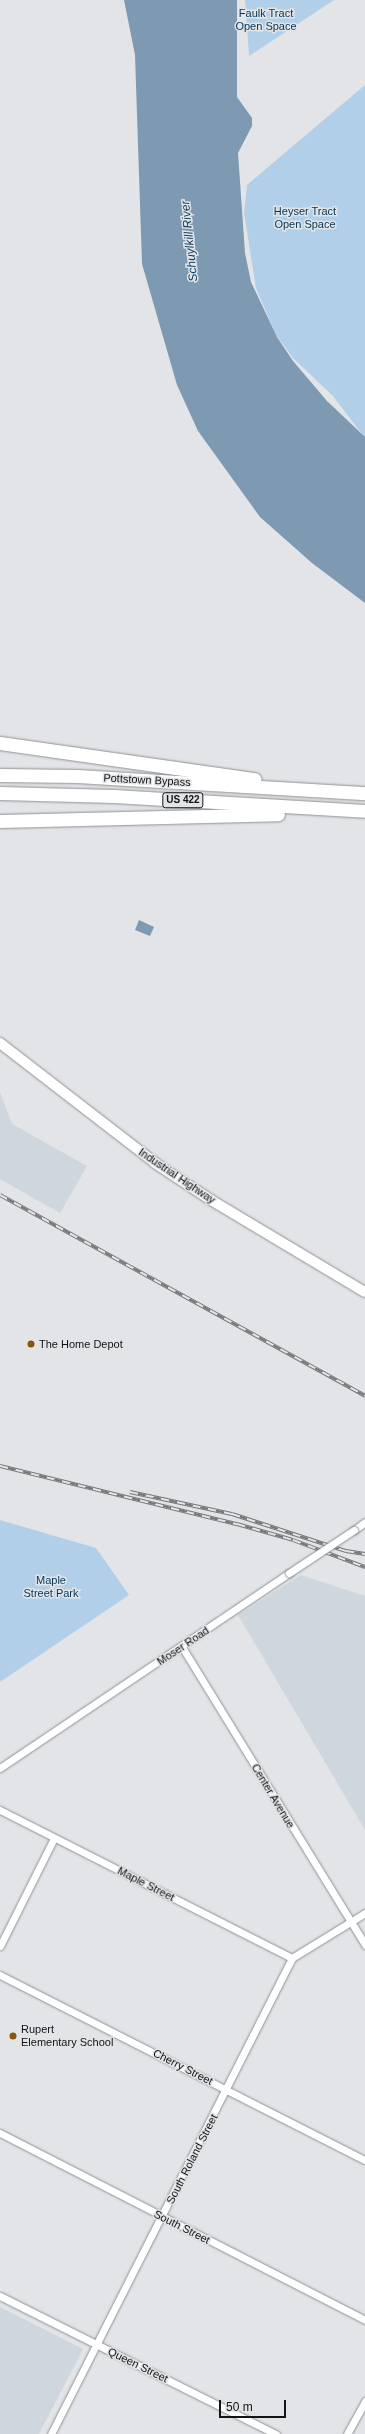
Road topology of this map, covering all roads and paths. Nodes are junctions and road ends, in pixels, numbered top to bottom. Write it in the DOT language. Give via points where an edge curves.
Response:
graph roads {
  1 [pos="0,743"];
  2 [pos="0,775"];
  3 [pos="313,790"];
  4 [pos="0,793"];
  5 [pos="365,793"];
  6 [pos="365,813"];
  7 [pos="0,821"];
  8 [pos="0,1043"];
  9 [pos="365,1292"];
  10 [pos="365,1522"];
  11 [pos="182,1646"];
  12 [pos="0,1768"];
  13 [pos="0,1810"];
  14 [pos="54,1838"];
  15 [pos="365,1913"];
  16 [pos="350,1922"];
  17 [pos="365,1945"];
  18 [pos="0,1946"];
  19 [pos="292,1958"];
  20 [pos="0,1975"];
  21 [pos="228,2089"];
  22 [pos="0,2132"];
  23 [pos="365,2160"];
  24 [pos="162,2217"];
  25 [pos="0,2296"];
  26 [pos="365,2320"];
  27 [pos="97,2345"];
  28 [pos="365,2401"];
  29 [pos="51,2434"];
  30 [pos="276,2434"];
  31 [pos="347,2434"];
  1 -- 3 [label="highway"];
  2 -- 3 [label="highway, Pottstown Bypass / US 422" via="77,776"];
  3 -- 5 [label="highway, Pottstown Bypass / US 422"];
  4 -- 6 [label="highway, Pottstown Bypass / US 422" via="114,796"];
  6 -- 7 [label="highway"];
  8 -- 9 [label="street, Industrial Highway" via="155,1163 211,1200"];
  10 -- 11 [label="street, Moser Road, bridge"];
  11 -- 12 [label="street, Moser Road"];
  11 -- 16 [label="street, Center Avenue"];
  13 -- 14 [label="street, Maple Street"];
  14 -- 18 [label="street"];
  14 -- 19 [label="street, Maple Street"];
  15 -- 16 [label="street"];
  16 -- 17 [label="street, Center Avenue"];
  16 -- 19 [label="street"];
  19 -- 21 [label="street, South Roland Street"];
  20 -- 21 [label="street, Cherry Street"];
  21 -- 23 [label="street, Cherry Street"];
  21 -- 24 [label="street, South Roland Street"];
  22 -- 24 [label="street, South Street"];
  24 -- 26 [label="street, South Street"];
  24 -- 27 [label="street, South Roland Street"];
  25 -- 27 [label="street, Queen Street"];
  27 -- 29 [label="street, South Roland Street"];
  27 -- 30 [label="street, Queen Street"];
  28 -- 31 [label="street"];
}
